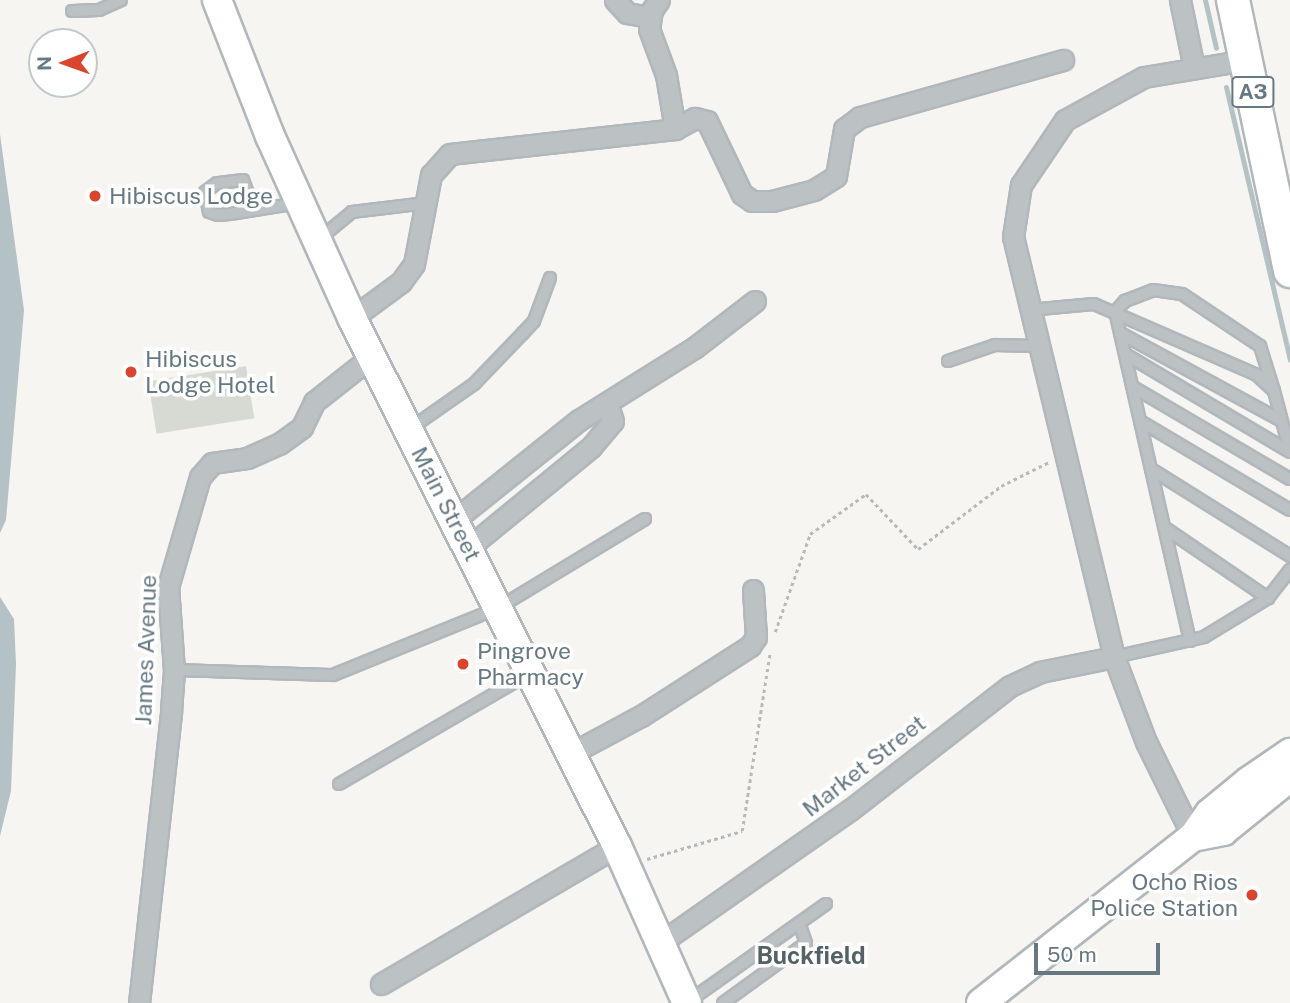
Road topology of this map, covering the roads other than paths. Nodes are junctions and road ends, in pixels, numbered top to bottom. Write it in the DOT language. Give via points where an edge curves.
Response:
graph roads {
  1 [pos="121,0"];
  2 [pos="217,0"];
  3 [pos="615,0"];
  4 [pos="1180,0"];
  5 [pos="1233,0"];
  6 [pos="654,9"];
  7 [pos="72,11"];
  8 [pos="1063,60"];
  9 [pos="1246,60"];
  10 [pos="1194,68"];
  11 [pos="675,129"];
  12 [pos="1271,184"];
  13 [pos="300,202"];
  14 [pos="427,202"];
  15 [pos="254,210"];
  16 [pos="1290,239"];
  17 [pos="318,240"];
  18 [pos="1290,271"];
  19 [pos="550,278"];
  20 [pos="755,301"];
  21 [pos="1027,310"];
  22 [pos="1115,312"];
  23 [pos="352,318"];
  24 [pos="1120,332"];
  25 [pos="1036,346"];
  26 [pos="1125,354"];
  27 [pos="371,356"];
  28 [pos="948,361"];
  29 [pos="1133,387"];
  30 [pos="1273,391"];
  31 [pos="607,403"];
  32 [pos="1140,421"];
  33 [pos="1282,421"];
  34 [pos="408,430"];
  35 [pos="1290,451"];
  36 [pos="1151,468"];
  37 [pos="1290,479"];
  38 [pos="1290,510"];
  39 [pos="645,519"];
  40 [pos="454,520"];
  41 [pos="1164,528"];
  42 [pos="468,547"];
  43 [pos="1290,556"];
  44 [pos="1290,570"];
  45 [pos="753,590"];
  46 [pos="1268,598"];
  47 [pos="498,608"];
  48 [pos="1190,641"];
  49 [pos="1114,657"];
  50 [pos="174,670"];
  51 [pos="529,673"];
  52 [pos="1290,753"];
  53 [pos="570,754"];
  54 [pos="1290,777"];
  55 [pos="340,784"];
  56 [pos="1193,837"];
  57 [pos="620,856"];
  58 [pos="826,904"];
  59 [pos="799,923"];
  60 [pos="657,944"];
  61 [pos="381,984"];
  62 [pos="139,1003"];
  63 [pos="687,1003"];
  64 [pos="723,1003"];
  65 [pos="981,1003"];
  1 -- 7 [label="lane" via="99,10"];
  2 -- 13 [label="street, Main Street"];
  3 -- 6 [label="street" via="627,13"];
  4 -- 10 [label="street"];
  5 -- 9 [label="main road, A3"];
  6 -- 11 [label="street"];
  8 -- 11 [label="street" via="860,117 844,129 836,176 814,190 772,201 752,201 742,194 707,121 695,118"];
  9 -- 10 [label="street"];
  9 -- 12 [label="main road, A3"];
  10 -- 21 [label="street" via="1144,77 1085,105 1049,138 1021,185 1015,211 1016,262"];
  11 -- 14 [label="street" via="450,154 431,175"];
  12 -- 16 [label="main road, A3"];
  12 -- 18 [label="main road, A3"];
  13 -- 15 [label="lane"];
  13 -- 17 [label="street, Main Street"];
  14 -- 17 [label="lane" via="352,212"];
  14 -- 23 [label="street" via="414,264 401,282"];
  15 -- 15 [label="lane" via="209,212 205,192 217,183 243,180"];
  17 -- 23 [label="street, Main Street"];
  19 -- 34 [label="lane" via="534,321 523,333 474,384"];
  20 -- 31 [label="street"];
  21 -- 22 [label="lane" via="1094,304"];
  21 -- 25 [label="street"];
  22 -- 24 [label="lane"];
  22 -- 30 [label="lane" via="1257,375"];
  22 -- 30 [label="lane" via="1125,301 1153,290 1182,294 1261,346"];
  23 -- 27 [label="street, Main Street"];
  24 -- 26 [label="lane"];
  24 -- 33 [label="lane"];
  25 -- 28 [label="lane" via="995,345"];
  25 -- 49 [label="street"];
  26 -- 29 [label="lane"];
  26 -- 35 [label="lane"];
  27 -- 34 [label="street, Main Street"];
  27 -- 50 [label="street, James Avenue" via="314,402 302,427 279,444 247,458 212,463 200,477 168,587"];
  29 -- 32 [label="lane"];
  29 -- 37 [label="lane"];
  30 -- 33 [label="lane"];
  31 -- 40 [label="street" via="579,420"];
  31 -- 42 [label="street" via="613,421 590,447"];
  32 -- 36 [label="lane"];
  32 -- 38 [label="lane"];
  33 -- 35 [label="lane"];
  34 -- 40 [label="street, Main Street"];
  36 -- 41 [label="lane"];
  36 -- 43 [label="lane"];
  39 -- 47 [label="lane"];
  40 -- 42 [label="street, Main Street"];
  41 -- 46 [label="lane"];
  41 -- 48 [label="lane"];
  42 -- 47 [label="street, Main Street"];
  44 -- 46 [label="lane"];
  45 -- 53 [label="street" via="755,637 750,646 641,716"];
  46 -- 48 [label="lane" via="1231,623"];
  47 -- 50 [label="lane" via="333,675"];
  47 -- 51 [label="street, Main Street"];
  48 -- 49 [label="lane"];
  49 -- 56 [label="street" via="1146,742"];
  49 -- 60 [label="street, Market Street" via="1040,672 1010,686 839,818"];
  50 -- 62 [label="street, James Avenue"];
  51 -- 53 [label="street, Main Street"];
  51 -- 55 [label="lane"];
  52 -- 56 [label="street" via="1210,813"];
  53 -- 57 [label="street, Main Street"];
  54 -- 56 [label="street" via="1223,831"];
  56 -- 65 [label="street"];
  57 -- 60 [label="street, Main Street"];
  57 -- 61 [label="street"];
  58 -- 59 [label="lane"];
  59 -- 63 [label="lane"];
  59 -- 64 [label="lane" via="806,943"];
  60 -- 63 [label="street, Main Street"];
}
